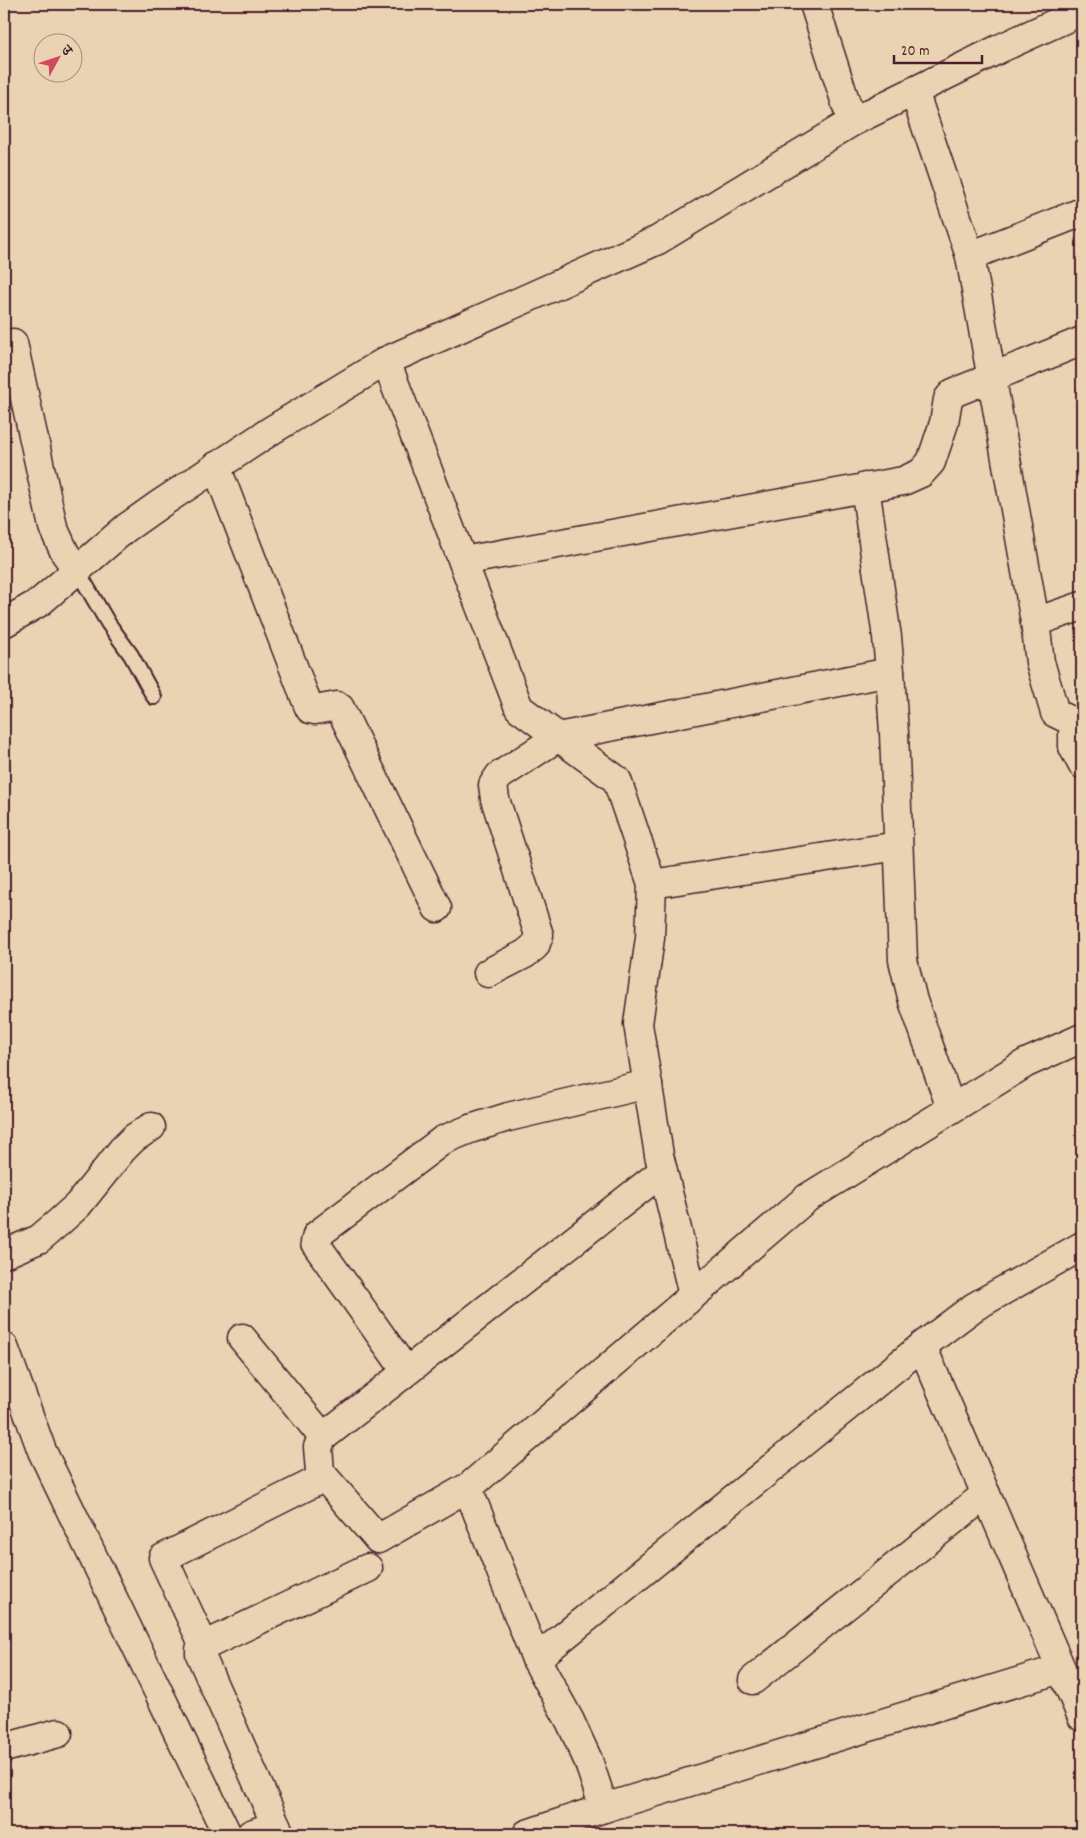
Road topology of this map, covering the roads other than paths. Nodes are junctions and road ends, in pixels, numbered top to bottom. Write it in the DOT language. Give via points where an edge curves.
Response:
graph roads {
  1 [pos="814,4"];
  2 [pos="1082,11"];
  3 [pos="914,91"];
  4 [pos="852,122"];
  5 [pos="1082,212"];
  6 [pos="970,256"];
  7 [pos="1082,341"];
  8 [pos="13,343"];
  9 [pos="386,362"];
  10 [pos="992,378"];
  11 [pos="216,466"];
  12 [pos="865,487"];
  13 [pos="463,560"];
  14 [pos="77,570"];
  15 [pos="1082,606"];
  16 [pos="1035,622"];
  17 [pos="4,623"];
  18 [pos="890,672"];
  19 [pos="154,697"];
  20 [pos="1081,724"];
  21 [pos="558,737"];
  22 [pos="1082,764"];
  23 [pos="898,846"];
  24 [pos="652,884"];
  25 [pos="437,908"];
  26 [pos="488,973"];
  27 [pos="1082,1038"];
  28 [pos="648,1084"];
  29 [pos="951,1108"];
  30 [pos="151,1127"];
  31 [pos="663,1171"];
  32 [pos="1082,1246"];
  33 [pos="4,1254"];
  34 [pos="693,1295"];
  35 [pos="242,1338"];
  36 [pos="922,1346"];
  37 [pos="4,1347"];
  38 [pos="406,1371"];
  39 [pos="323,1437"];
  40 [pos="320,1472"];
  41 [pos="470,1486"];
  42 [pos="986,1494"];
  43 [pos="368,1568"];
  44 [pos="204,1646"];
  45 [pos="536,1658"];
  46 [pos="1060,1669"];
  47 [pos="753,1680"];
  48 [pos="1082,1717"];
  49 [pos="58,1733"];
  50 [pos="4,1748"];
  51 [pos="604,1808"];
  52 [pos="278,1830"];
  53 [pos="227,1834"];
  54 [pos="251,1834"];
  55 [pos="527,1834"];
  1 -- 4 [label="street"];
  2 -- 3 [label="street"];
  3 -- 4 [label="street"];
  3 -- 6 [label="street"];
  4 -- 9 [label="street" via="658,240"];
  5 -- 6 [label="street"];
  6 -- 10 [label="street"];
  7 -- 10 [label="street"];
  8 -- 14 [label="street" via="53,527 64,553"];
  9 -- 11 [label="street"];
  9 -- 13 [label="street"];
  10 -- 12 [label="street" via="953,393 948,399 931,462 921,473 903,481"];
  10 -- 16 [label="street"];
  11 -- 14 [label="street" via="126,528"];
  11 -- 25 [label="street" via="310,709 340,708"];
  12 -- 13 [label="street"];
  12 -- 18 [label="street"];
  13 -- 21 [label="street" via="519,708"];
  14 -- 17 [label="street" via="40,602"];
  14 -- 19 [label="lane"];
  15 -- 16 [label="street"];
  16 -- 20 [label="street" via="1040,662 1055,713"];
  18 -- 21 [label="street"];
  18 -- 23 [label="street"];
  20 -- 22 [label="street" via="1073,734 1073,747"];
  21 -- 24 [label="street" via="617,780"];
  21 -- 26 [label="street" via="499,776 493,785 539,935 535,946 525,954"];
  23 -- 24 [label="street"];
  23 -- 29 [label="street" via="903,960 913,1001"];
  24 -- 28 [label="street" via="650,938 638,1024"];
  27 -- 29 [label="street" via="1026,1062"];
  28 -- 31 [label="street"];
  28 -- 38 [label="street" via="508,1117 443,1140 317,1235 314,1243"];
  29 -- 34 [label="street" via="807,1198"];
  30 -- 33 [label="street" via="122,1150 78,1204 58,1223 39,1239"];
  31 -- 34 [label="street"];
  31 -- 38 [label="street"];
  32 -- 36 [label="street" via="974,1307"];
  34 -- 41 [label="street"];
  35 -- 39 [label="street"];
  36 -- 42 [label="street"];
  36 -- 45 [label="street"];
  37 -- 53 [label="street" via="42,1451"];
  38 -- 39 [label="street"];
  39 -- 40 [label="street" via="318,1447"];
  40 -- 41 [label="street" via="378,1539"];
  40 -- 44 [label="street" via="317,1481 310,1486 163,1558"];
  41 -- 45 [label="street" via="470,1494"];
  42 -- 46 [label="street"];
  42 -- 47 [label="street"];
  43 -- 44 [label="street"];
  44 -- 52 [label="street" via="200,1654"];
  45 -- 51 [label="street" via="581,1744"];
  46 -- 48 [label="street"];
  46 -- 51 [label="street"];
  49 -- 50 [label="street"];
  51 -- 55 [label="street"];
  52 -- 54 [label="street"];
}
